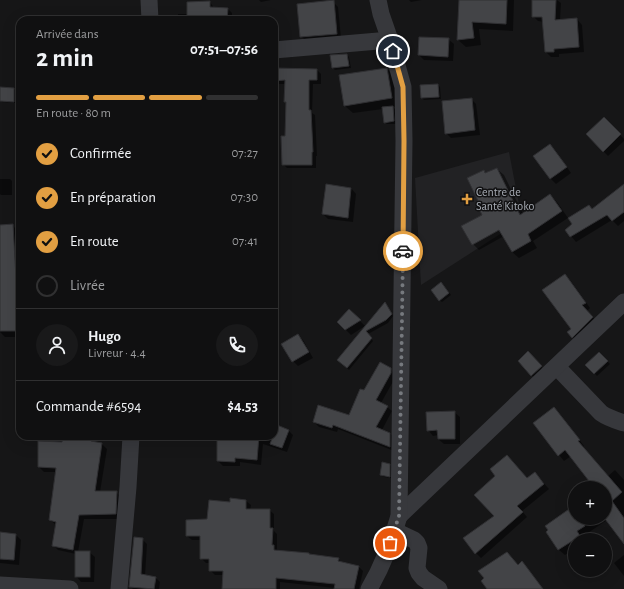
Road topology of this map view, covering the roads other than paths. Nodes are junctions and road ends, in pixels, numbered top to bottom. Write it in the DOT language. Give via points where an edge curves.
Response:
graph roads {
  1 [pos="149,0"];
  2 [pos="378,0"];
  3 [pos="150,16"];
  4 [pos="390,40"];
  5 [pos="278,50"];
  6 [pos="624,302"];
  7 [pos="557,367"];
  8 [pos="624,423"];
  9 [pos="131,440"];
  10 [pos="397,524"];
  11 [pos="0,584"];
  12 [pos="70,589"];
  13 [pos="119,589"];
  14 [pos="369,589"];
  15 [pos="439,589"];
  1 -- 3 [label="street"];
  2 -- 4 [label="street"];
  4 -- 5 [label="street"];
  4 -- 10 [label="street" via="403,87 404,141"];
  6 -- 7 [label="street"];
  7 -- 8 [label="street" via="601,413"];
  7 -- 10 [label="street"];
  9 -- 13 [label="street"];
  10 -- 14 [label="street"];
  10 -- 15 [label="street" via="417,543 419,573"];
  11 -- 12 [label="street"];
}
